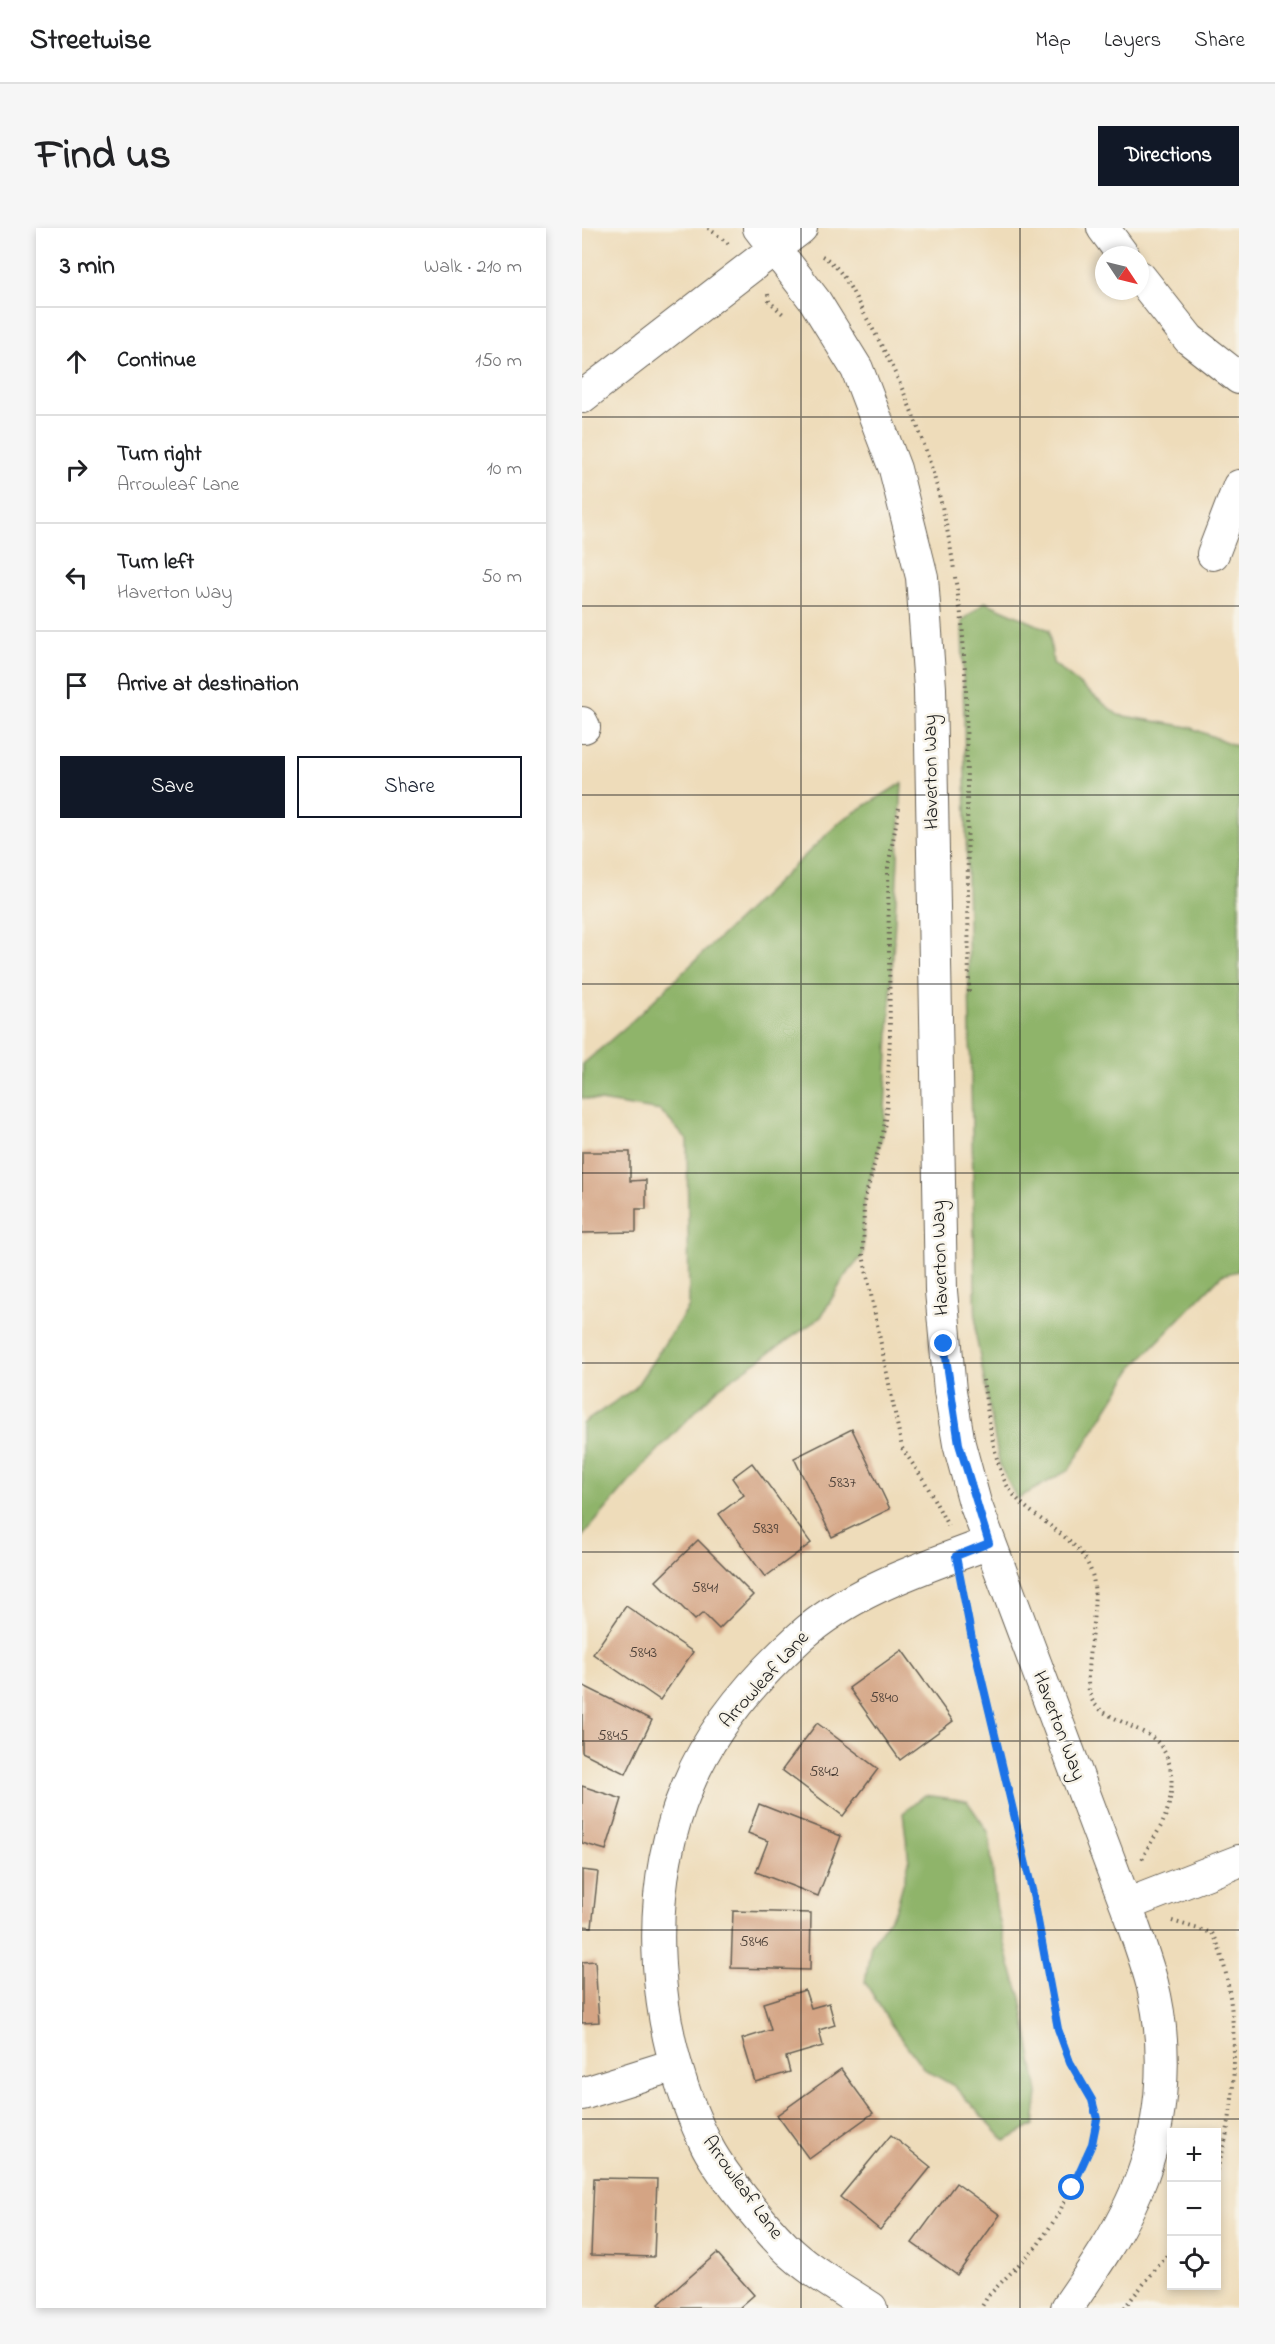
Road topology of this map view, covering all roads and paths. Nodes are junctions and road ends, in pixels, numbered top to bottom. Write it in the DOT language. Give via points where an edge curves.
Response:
graph roads {
  1 [pos="708,228"];
  2 [pos="1103,228"];
  3 [pos="800,229"];
  4 [pos="767,238"];
  5 [pos="1116,246"];
  6 [pos="748,270"];
  7 [pos="1149,288"];
  8 [pos="788,318"];
  9 [pos="1239,378"];
  10 [pos="582,397"];
  11 [pos="1239,486"];
  12 [pos="1213,555"];
  13 [pos="902,798"];
  14 [pos="969,998"];
  15 [pos="982,1375"];
  16 [pos="989,1543"];
  17 [pos="956,1556"];
  18 [pos="1239,1861"];
  19 [pos="1138,1900"];
  20 [pos="674,2065"];
  21 [pos="582,2094"];
  22 [pos="1221,2158"];
  23 [pos="1167,2255"];
  24 [pos="871,2308"];
  25 [pos="981,2308"];
  26 [pos="1067,2308"];
  27 [pos="1124,2308"];
  1 -- 6 [label="path" via="730,244"];
  2 -- 5 [label="street"];
  3 -- 4 [label="street"];
  3 -- 14 [label="path" via="820,255 837,268 889,356 918,424 942,503 963,644"];
  4 -- 6 [label="street"];
  4 -- 16 [label="street, Haverton Way" via="815,301 857,369 895,469 922,577 930,688 944,1344 959,1444"];
  6 -- 8 [label="path" via="768,293 769,301"];
  6 -- 10 [label="street"];
  7 -- 9 [label="street" via="1189,339"];
  11 -- 12 [label="street"];
  13 -- 17 [label="path" via="888,867 887,1103 864,1202 862,1244 897,1432 907,1458 950,1529"];
  15 -- 19 [label="path" via="1000,1466 1009,1489 1065,1538 1091,1572 1094,1617 1088,1678 1092,1700 1107,1713 1154,1739 1168,1761 1172,1789 1169,1806 1141,1863"];
  16 -- 17 [label="street, Arrowleaf Lane"];
  16 -- 19 [label="street, Haverton Way"];
  17 -- 20 [label="street, Arrowleaf Lane" via="903,1574 845,1604 801,1636 722,1723 688,1784 670,1840 662,1898 660,1977"];
  17 -- 25 [label="path" via="1033,1894 1058,2029 1097,2119 1092,2144 1058,2215 1037,2246"];
  18 -- 19 [label="street"];
  19 -- 22 [label="path" via="1163,1920 1212,1933 1232,1989 1238,2032 1237,2079 1230,2134"];
  19 -- 26 [label="street, Haverton Way" via="1160,2033 1156,2124 1132,2202"];
  20 -- 21 [label="street"];
  20 -- 24 [label="street, Arrowleaf Lane" via="706,2145 747,2201 785,2247"];
  23 -- 27 [label="path"];
}
